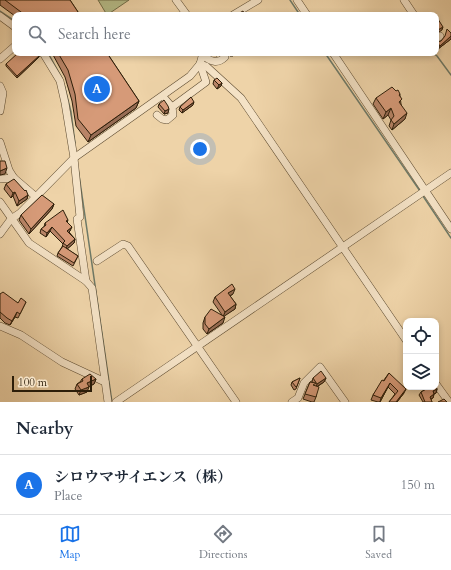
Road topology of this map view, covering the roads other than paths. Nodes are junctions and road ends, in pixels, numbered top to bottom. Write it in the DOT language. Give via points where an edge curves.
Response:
graph roads {
  1 [pos="176,0"];
  2 [pos="258,0"];
  3 [pos="297,0"];
  4 [pos="404,0"];
  5 [pos="185,12"];
  6 [pos="238,12"];
  7 [pos="305,12"];
  8 [pos="412,12"];
  9 [pos="0,16"];
  10 [pos="12,25"];
  11 [pos="12,49"];
  12 [pos="45,56"];
  13 [pos="203,56"];
  14 [pos="204,56"];
  15 [pos="225,56"];
  16 [pos="335,56"];
  17 [pos="0,59"];
  18 [pos="200,64"];
  19 [pos="0,86"];
  20 [pos="165,99"];
  21 [pos="172,107"];
  22 [pos="0,110"];
  23 [pos="157,115"];
  24 [pos="0,142"];
  25 [pos="74,158"];
  26 [pos="451,174"];
  27 [pos="14,178"];
  28 [pos="0,179"];
  29 [pos="425,191"];
  30 [pos="35,196"];
  31 [pos="0,202"];
  32 [pos="11,219"];
  33 [pos="451,229"];
  34 [pos="0,234"];
  35 [pos="343,247"];
  36 [pos="97,261"];
  37 [pos="86,281"];
  38 [pos="0,326"];
  39 [pos="403,336"];
  40 [pos="197,346"];
  41 [pos="105,382"];
  42 [pos="439,388"];
  43 [pos="108,402"];
  44 [pos="116,402"];
  45 [pos="236,402"];
  46 [pos="292,402"];
  47 [pos="344,402"];
  48 [pos="449,402"];
  1 -- 5 [label="street"];
  2 -- 6 [label="street"];
  3 -- 7 [label="street"];
  4 -- 8 [label="street"];
  9 -- 10 [label="street"];
  11 -- 17 [label="street"];
  12 -- 25 [label="street" via="62,89"];
  13 -- 18 [label="street"];
  14 -- 15 [label="street" via="212,62 218,62"];
  16 -- 29 [label="street"];
  18 -- 21 [label="street" via="206,82"];
  18 -- 25 [label="street" via="190,76 141,105"];
  18 -- 35 [label="street" via="206,66 241,98"];
  19 -- 22 [label="street"];
  20 -- 21 [label="street"];
  21 -- 23 [label="street" via="173,115 170,118 162,119"];
  24 -- 27 [label="street"];
  25 -- 30 [label="street"];
  25 -- 37 [label="street" via="80,217 77,219"];
  26 -- 29 [label="street"];
  27 -- 28 [label="street"];
  27 -- 30 [label="street"];
  29 -- 33 [label="street"];
  29 -- 35 [label="street"];
  30 -- 32 [label="street"];
  31 -- 32 [label="street"];
  32 -- 34 [label="street"];
  32 -- 37 [label="street" via="29,243"];
  35 -- 39 [label="street"];
  35 -- 40 [label="street"];
  36 -- 40 [label="street" via="123,244 128,246"];
  37 -- 41 [label="street" via="92,288"];
  38 -- 41 [label="street" via="21,335 62,362"];
  40 -- 44 [label="street"];
  40 -- 45 [label="street"];
  41 -- 43 [label="street"];
  42 -- 48 [label="street"];
  46 -- 47 [label="street" via="298,398 304,383 320,367"];
}
